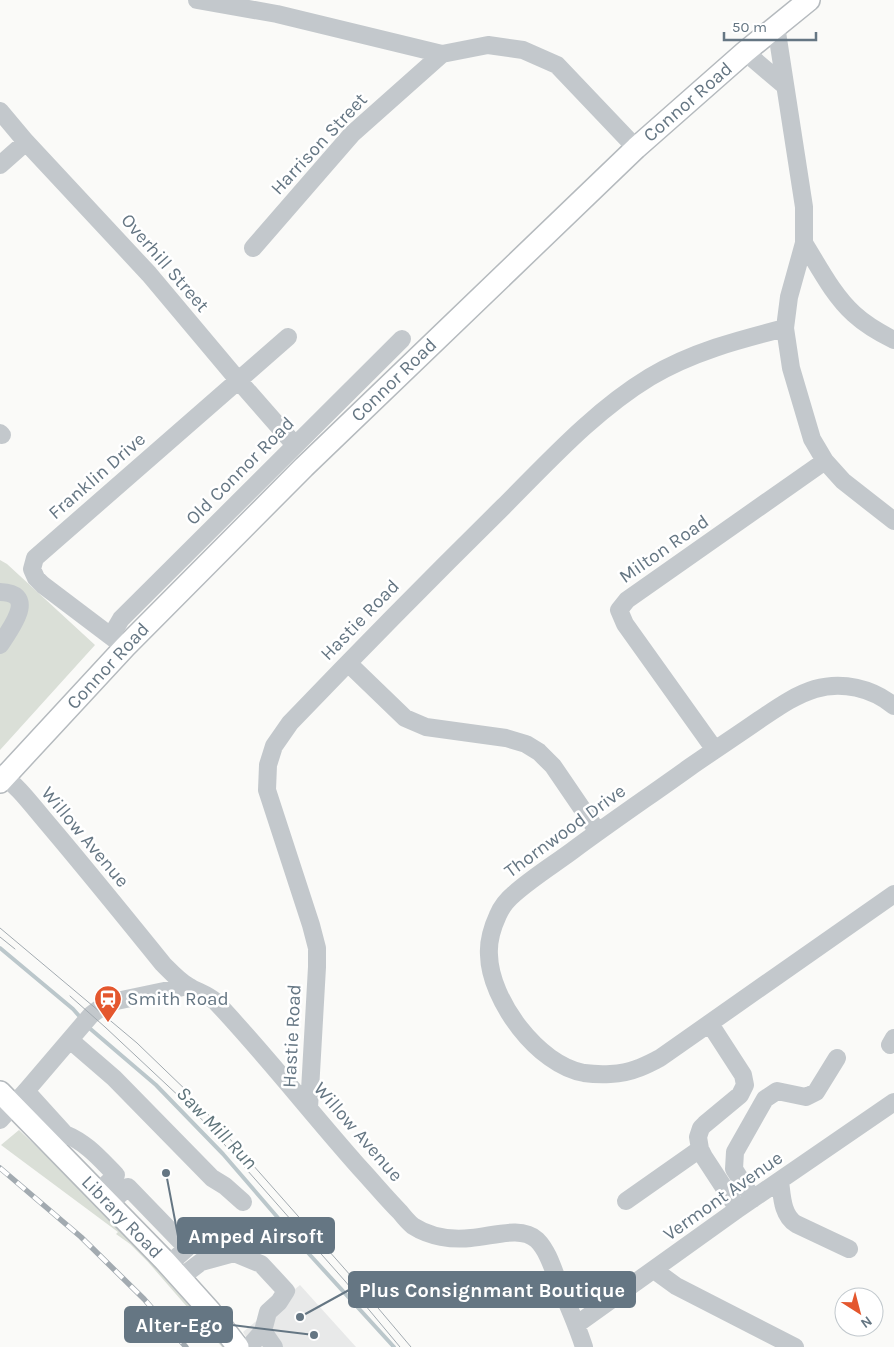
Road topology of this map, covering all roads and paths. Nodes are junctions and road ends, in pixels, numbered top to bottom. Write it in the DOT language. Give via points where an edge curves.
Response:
graph roads {
  1 [pos="197,0"];
  2 [pos="806,1"];
  3 [pos="280,7"];
  4 [pos="776,26"];
  5 [pos="745,52"];
  6 [pos="442,54"];
  7 [pos="785,86"];
  8 [pos="0,111"];
  9 [pos="26,142"];
  10 [pos="636,148"];
  11 [pos="0,165"];
  12 [pos="804,243"];
  13 [pos="253,248"];
  14 [pos="785,328"];
  15 [pos="288,337"];
  16 [pos="402,339"];
  17 [pos="894,340"];
  18 [pos="238,380"];
  19 [pos="295,445"];
  20 [pos="825,461"];
  21 [pos="894,521"];
  22 [pos="0,592"];
  23 [pos="118,641"];
  24 [pos="0,645"];
  25 [pos="348,663"];
  26 [pos="894,706"];
  27 [pos="715,750"];
  28 [pos="2,778"];
  29 [pos="598,832"];
  30 [pos="894,894"];
  31 [pos="188,986"];
  32 [pos="710,1024"];
  33 [pos="78,1030"];
  34 [pos="837,1058"];
  35 [pos="10,1102"];
  36 [pos="894,1102"];
  37 [pos="309,1108"];
  38 [pos="59,1140"];
  39 [pos="700,1149"];
  40 [pos="122,1181"];
  41 [pos="780,1181"];
  42 [pos="103,1198"];
  43 [pos="753,1199"];
  44 [pos="626,1201"];
  45 [pos="243,1202"];
  46 [pos="738,1209"];
  47 [pos="848,1248"];
  48 [pos="654,1270"];
  49 [pos="174,1272"];
  50 [pos="576,1325"];
  51 [pos="263,1331"];
  52 [pos="238,1347"];
  53 [pos="249,1347"];
  54 [pos="274,1347"];
  55 [pos="584,1347"];
  56 [pos="795,1347"];
  1 -- 3 [label="street"];
  2 -- 4 [label="main road, Connor Road"];
  3 -- 6 [label="street"];
  4 -- 5 [label="main road, Connor Road"];
  4 -- 7 [label="street"];
  5 -- 7 [label="street"];
  5 -- 10 [label="main road, Connor Road"];
  6 -- 10 [label="street" via="488,45 523,50 557,65"];
  6 -- 13 [label="street, Harrison Street" via="352,134"];
  7 -- 12 [label="street" via="804,207"];
  8 -- 9 [label="street, Overhill Street"];
  9 -- 11 [label="street"];
  9 -- 18 [label="street, Overhill Street" via="149,274"];
  10 -- 23 [label="main road, Connor Road"];
  12 -- 14 [label="street" via="789,297"];
  12 -- 17 [label="street" via="835,292 854,314"];
  14 -- 20 [label="street" via="791,368 812,439"];
  14 -- 25 [label="street, Hastie Road" via="689,358 651,377 613,402 564,446"];
  15 -- 18 [label="street, Franklin Drive"];
  16 -- 19 [label="street, Old Connor Road"];
  18 -- 19 [label="street, Overhill Street"];
  18 -- 23 [label="street, Franklin Drive" via="35,558 32,569 43,586"];
  19 -- 23 [label="street, Old Connor Road" via="121,619"];
  20 -- 21 [label="street" via="843,481"];
  20 -- 27 [label="street, Milton Road" via="628,600 620,610 625,624"];
  22 -- 24 [label="street" via="13,594 19,600 20,608"];
  23 -- 28 [label="main road, Connor Road"];
  25 -- 29 [label="street" via="405,718 426,728 506,738 539,752 553,766"];
  25 -- 37 [label="street, Hastie Road" via="290,723 274,746 268,766 267,790 317,948"];
  26 -- 27 [label="street, Thornwood Drive" via="863,689 840,685 816,688 791,699"];
  27 -- 29 [label="street, Thornwood Drive"];
  28 -- 31 [label="street, Willow Avenue" via="20,792 163,964"];
  29 -- 32 [label="street, Thornwood Drive" via="531,880 512,896 499,913 491,933 492,977 514,1020 538,1048 564,1066 582,1073 606,1075 634,1070 660,1058"];
  30 -- 32 [label="street, Thornwood Drive"];
  31 -- 33 [label="street" via="108,1003 97,1009"];
  31 -- 37 [label="street, Willow Avenue" via="216,1002"];
  32 -- 39 [label="street" via="743,1074 745,1085 740,1095 701,1128 698,1137"];
  33 -- 35 [label="street"];
  33 -- 45 [label="street" via="114,1078 212,1178"];
  34 -- 43 [label="street" via="816,1092 806,1097 777,1091 764,1099 734,1152 734,1169"];
  35 -- 38 [label="main road, Library Road"];
  36 -- 41 [label="street, Vermont Avenue"];
  37 -- 50 [label="street, Willow Avenue" via="413,1225 431,1235 448,1238 516,1232 535,1238 544,1249"];
  38 -- 40 [label="street" via="76,1138"];
  38 -- 42 [label="main road, Library Road"];
  39 -- 44 [label="street"];
  39 -- 46 [label="street"];
  40 -- 42 [label="street"];
  40 -- 49 [label="street" via="187,1248"];
  41 -- 43 [label="street, Vermont Avenue"];
  41 -- 47 [label="street" via="784,1208 791,1221"];
  42 -- 49 [label="main road, Library Road"];
  43 -- 46 [label="street, Vermont Avenue"];
  46 -- 48 [label="street, Vermont Avenue"];
  48 -- 50 [label="street, Vermont Avenue"];
  48 -- 56 [label="street" via="676,1286"];
  49 -- 51 [label="street" via="234,1254 261,1264 286,1292 268,1312"];
  49 -- 52 [label="main road, Library Road"];
  50 -- 55 [label="street, Willow Avenue"];
  51 -- 53 [label="street"];
  51 -- 54 [label="street"];
}
